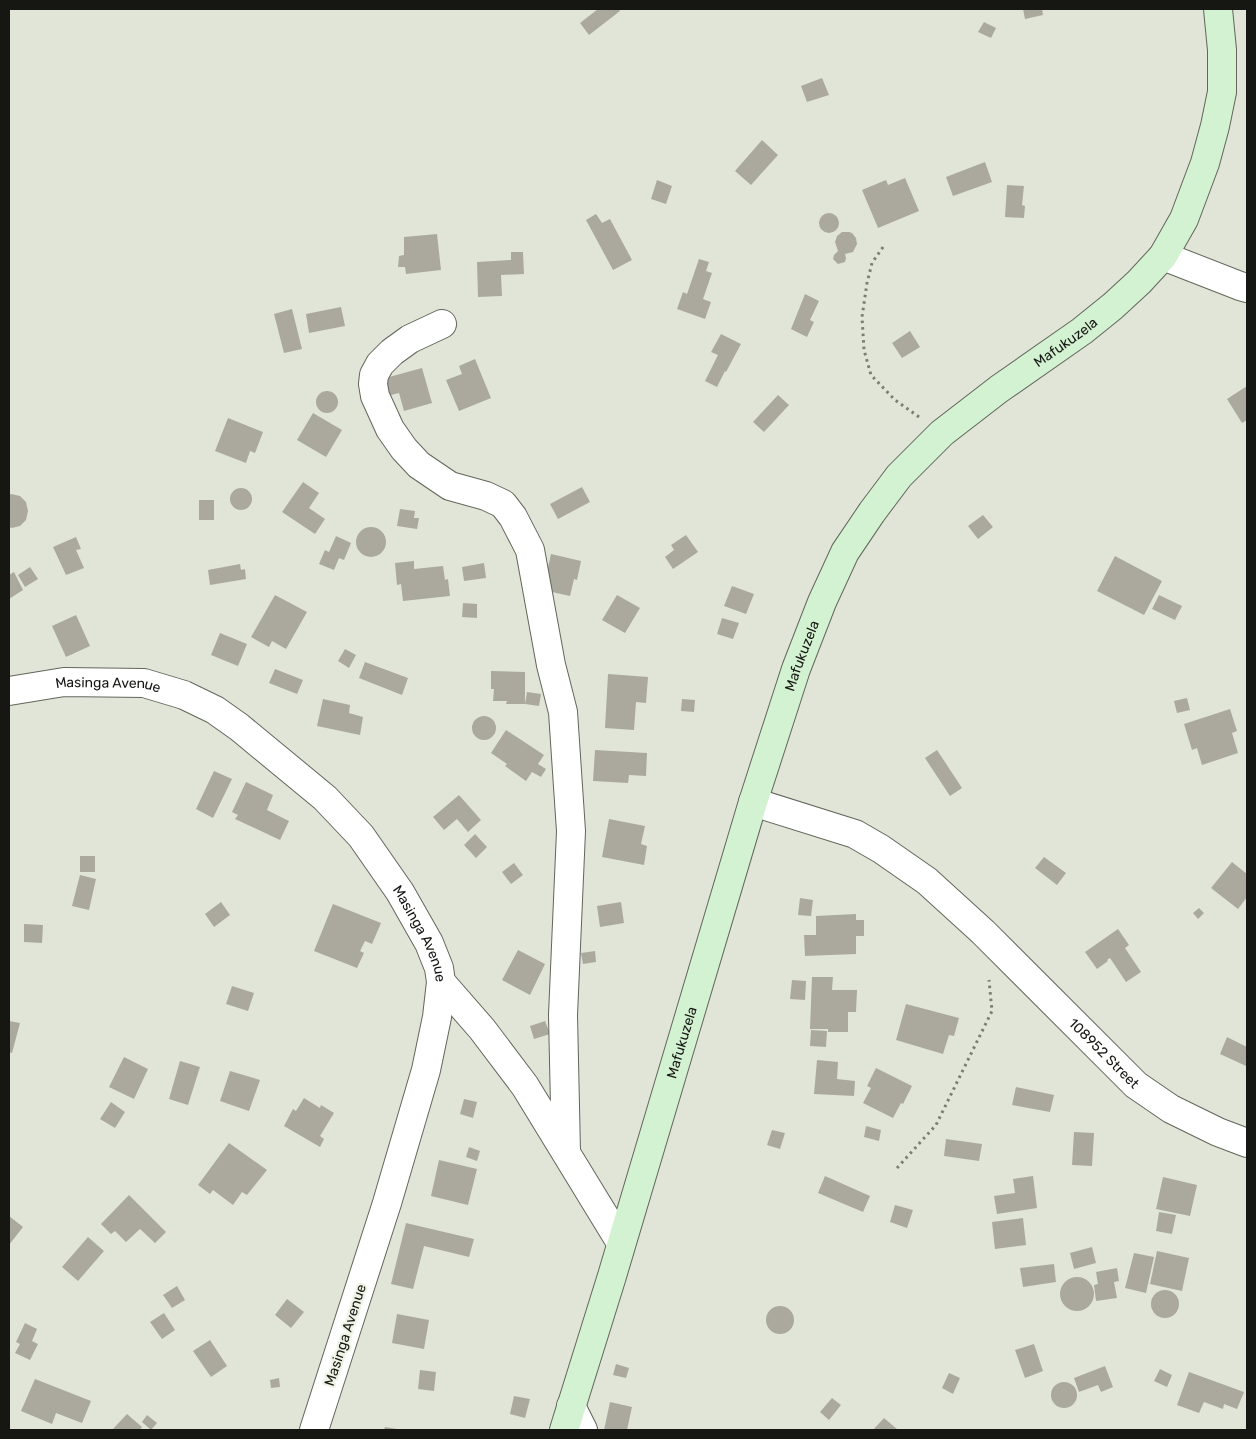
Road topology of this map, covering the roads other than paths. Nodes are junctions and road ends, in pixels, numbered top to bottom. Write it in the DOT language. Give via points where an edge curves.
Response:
graph roads {
  1 [pos="1218,9"];
  2 [pos="1163,256"];
  3 [pos="1247,288"];
  4 [pos="442,324"];
  5 [pos="9,691"];
  6 [pos="753,802"];
  7 [pos="441,982"];
  8 [pos="1247,1143"];
  9 [pos="566,1152"];
  10 [pos="621,1242"];
  11 [pos="568,1418"];
  12 [pos="314,1430"];
  13 [pos="582,1430"];
  1 -- 2 [label="main road, Mafukuzela" via="1222,92 1215,126 1184,219"];
  2 -- 3 [label="street"];
  2 -- 6 [label="main road, Mafukuzela" via="1139,282 1082,331 942,433 900,476 872,512 845,552 822,602 796,669"];
  4 -- 9 [label="street" via="410,339 392,352 380,364 373,384 390,428 404,450 419,465 450,486 503,504 530,550 563,712 571,831 564,1015"];
  5 -- 7 [label="street, Masinga Avenue" via="64,682 144,683 184,695 215,710 325,798 361,836 400,892 429,943"];
  6 -- 8 [label="street, 108952 Street" via="854,834 881,849 927,881 976,926 1136,1085 1170,1109"];
  6 -- 10 [label="main road, Mafukuzela"];
  7 -- 9 [label="street" via="525,1086"];
  7 -- 12 [label="street, Masinga Avenue" via="426,1070"];
  9 -- 10 [label="street"];
  10 -- 11 [label="main road, Mafukuzela"];
  11 -- 13 [label="street"];
}
